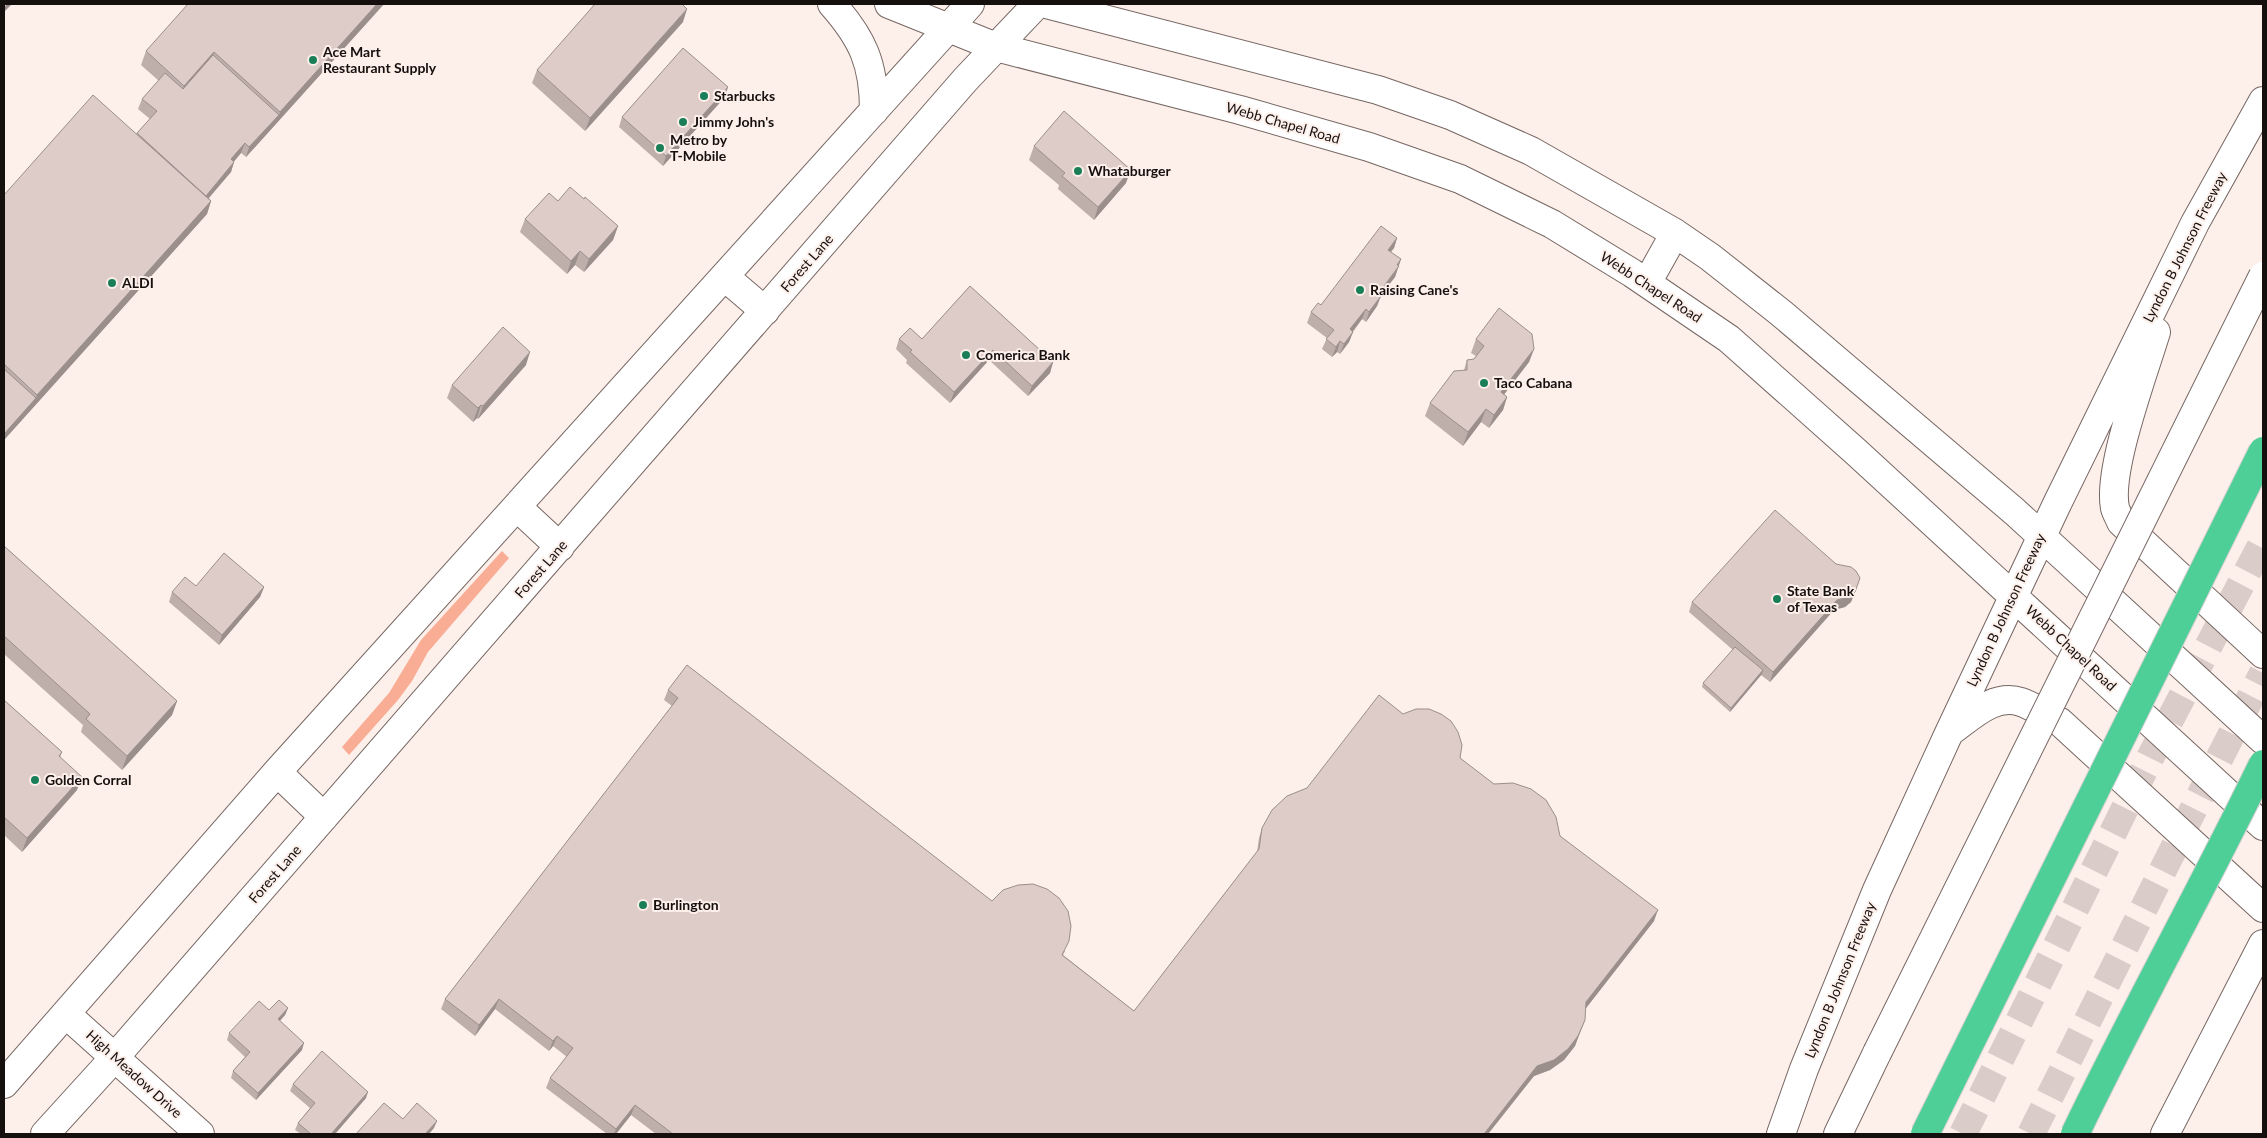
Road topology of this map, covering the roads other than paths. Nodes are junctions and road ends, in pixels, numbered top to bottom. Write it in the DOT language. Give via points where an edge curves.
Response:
graph roads {
  1 [pos="832,4"];
  2 [pos="889,4"];
  3 [pos="970,4"];
  4 [pos="1038,4"];
  5 [pos="1046,4"];
  6 [pos="949,28"];
  7 [pos="996,47"];
  8 [pos="2263,101"];
  9 [pos="874,111"];
  10 [pos="1675,233"];
  11 [pos="2180,254"];
  12 [pos="2263,276"];
  13 [pos="725,277"];
  14 [pos="1647,283"];
  15 [pos="765,311"];
  16 [pos="2263,451"];
  17 [pos="517,507"];
  18 [pos="2042,536"];
  19 [pos="560,547"];
  20 [pos="2013,595"];
  21 [pos="2263,654"];
  22 [pos="1949,733"];
  23 [pos="2263,740"];
  24 [pos="2263,764"];
  25 [pos="277,772"];
  26 [pos="324,818"];
  27 [pos="2263,826"];
  28 [pos="2263,908"];
  29 [pos="2263,944"];
  30 [pos="66,1014"];
  31 [pos="115,1057"];
  32 [pos="4,1084"];
  33 [pos="2169,1125"];
  34 [pos="45,1134"];
  35 [pos="200,1134"];
  36 [pos="1781,1134"];
  37 [pos="1838,1134"];
  38 [pos="1925,1134"];
  39 [pos="2075,1134"];
  1 -- 9 [label="main road" via="846,19 866,52 874,89"];
  2 -- 6 [label="main road, Webb Chapel Road"];
  3 -- 6 [label="main road"];
  4 -- 7 [label="main road, Forest Lane"];
  5 -- 10 [label="main road" via="1378,90 1450,115 1531,151"];
  6 -- 7 [label="main road, Webb Chapel Road"];
  6 -- 9 [label="main road"];
  7 -- 14 [label="main road, Webb Chapel Road" via="1298,126 1460,179 1552,224"];
  7 -- 15 [label="main road, Forest Lane"];
  8 -- 11 [label="main road, Lyndon B Johnson Freeway"];
  9 -- 13 [label="main road"];
  10 -- 14 [label="main road"];
  10 -- 18 [label="main road" via="1780,313"];
  11 -- 18 [label="main road, Lyndon B Johnson Freeway"];
  11 -- 21 [label="main road" via="2119,454 2115,508 2121,522"];
  12 -- 37 [label="main road, bridge"];
  13 -- 15 [label="main road"];
  13 -- 17 [label="main road"];
  14 -- 20 [label="main road, Webb Chapel Road" via="1729,339"];
  15 -- 19 [label="main road, Forest Lane"];
  16 -- 38 [label="highway, bridge"];
  17 -- 19 [label="main road"];
  17 -- 25 [label="main road"];
  18 -- 20 [label="main road, Lyndon B Johnson Freeway"];
  18 -- 23 [label="main road"];
  19 -- 26 [label="main road, Forest Lane"];
  20 -- 22 [label="main road, Lyndon B Johnson Freeway"];
  20 -- 27 [label="main road, Webb Chapel Road"];
  22 -- 28 [label="main road" via="1988,704 2002,701 2020,702 2060,722"];
  22 -- 36 [label="main road, Lyndon B Johnson Freeway" via="1877,890"];
  24 -- 39 [label="highway, bridge"];
  25 -- 26 [label="main road"];
  25 -- 30 [label="main road"];
  26 -- 31 [label="main road, Forest Lane"];
  29 -- 33 [label="main road"];
  30 -- 31 [label="main road, High Meadow Drive"];
  30 -- 32 [label="main road"];
  31 -- 34 [label="main road, Forest Lane"];
  31 -- 35 [label="main road, High Meadow Drive"];
}
